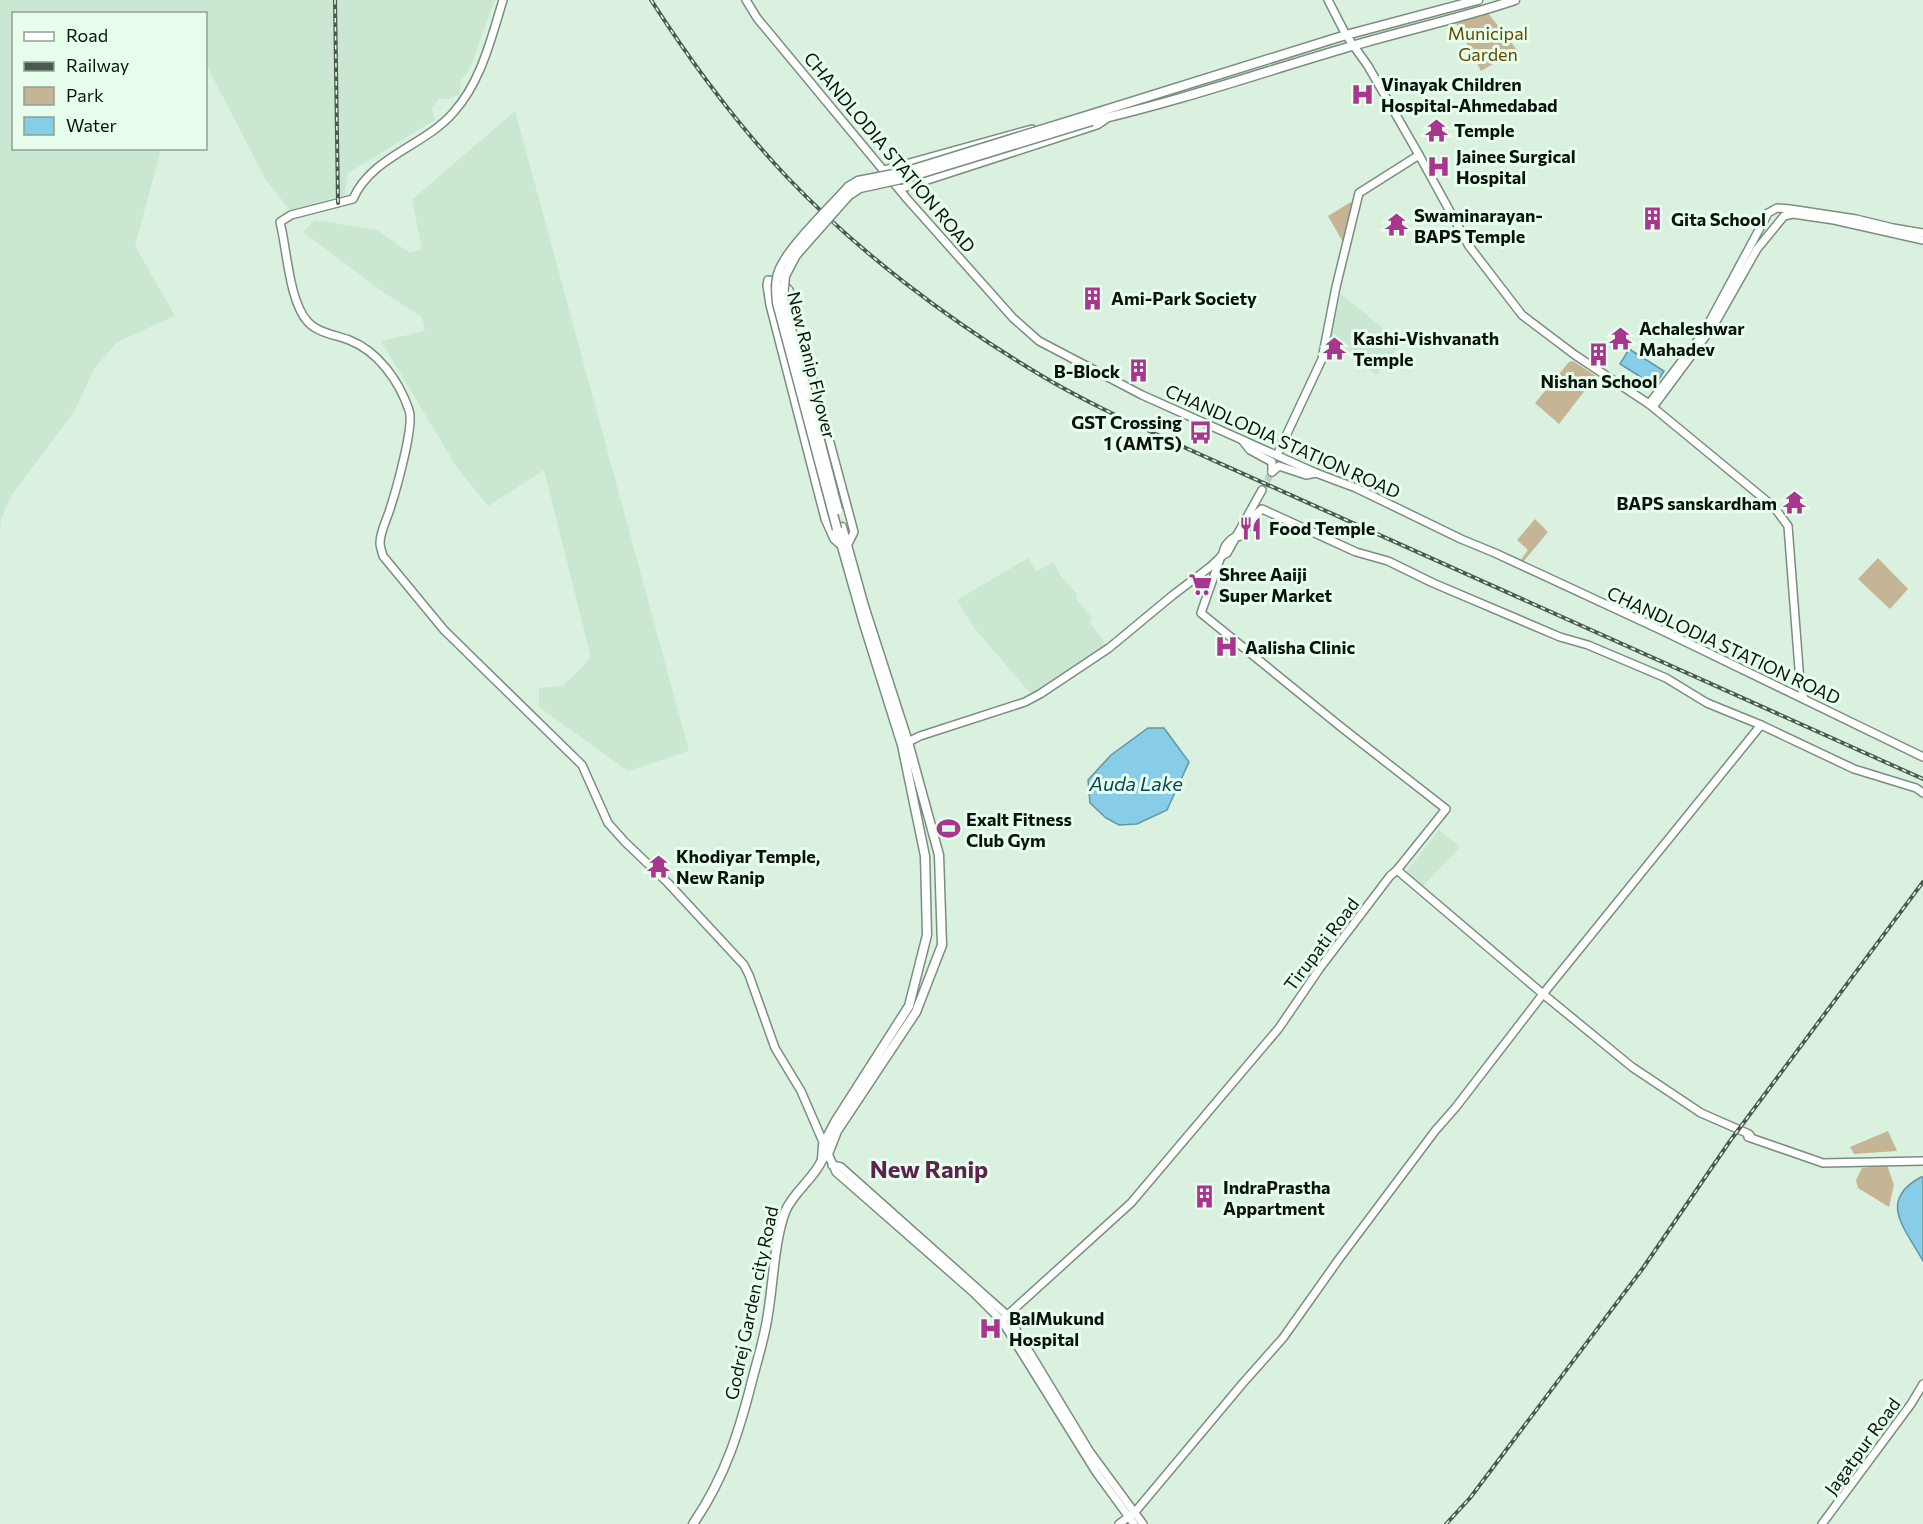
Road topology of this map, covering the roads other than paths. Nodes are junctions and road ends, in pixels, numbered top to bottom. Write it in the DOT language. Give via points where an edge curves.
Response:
graph roads {
  1 [pos="503,0"];
  2 [pos="746,0"];
  3 [pos="1328,0"];
  4 [pos="1478,0"];
  5 [pos="1515,0"];
  6 [pos="1346,35"];
  7 [pos="1353,46"];
  8 [pos="1099,112"];
  9 [pos="1108,117"];
  10 [pos="1091,118"];
  11 [pos="1419,155"];
  12 [pos="884,170"];
  13 [pos="900,189"];
  14 [pos="1923,233"];
  15 [pos="1923,240"];
  16 [pos="1651,406"];
  17 [pos="1242,440"];
  18 [pos="1277,455"];
  19 [pos="1316,473"];
  20 [pos="1262,490"];
  21 [pos="1236,537"];
  22 [pos="845,545"];
  23 [pos="1222,555"];
  24 [pos="1804,699"];
  25 [pos="1761,725"];
  26 [pos="905,744"];
  27 [pos="1923,757"];
  28 [pos="1923,793"];
  29 [pos="1397,870"];
  30 [pos="1543,994"];
  31 [pos="825,1153"];
  32 [pos="1923,1161"];
  33 [pos="1004,1317"];
  34 [pos="1923,1384"];
  35 [pos="1132,1514"];
  36 [pos="693,1524"];
  37 [pos="1119,1524"];
  38 [pos="1134,1524"];
  39 [pos="1143,1524"];
  40 [pos="1822,1524"];
  1 -- 31 [label="street" via="481,66 453,114 381,166 359,186 353,199 291,215 280,222 291,280 307,322 365,347 385,366 411,413 380,541 383,556 444,630 582,765 608,823 744,965 775,1048 801,1091"];
  2 -- 12 [label="street, CHANDLODIA STATION ROAD"];
  3 -- 6 [label="street"];
  4 -- 6 [label="main road, New Ranip Flyover"];
  5 -- 7 [label="main road, New Ranip Flyover"];
  6 -- 7 [label="street"];
  6 -- 8 [label="main road, New Ranip Flyover"];
  7 -- 9 [label="main road, New Ranip Flyover"];
  7 -- 11 [label="street"];
  8 -- 10 [label="main road, New Ranip Flyover"];
  8 -- 12 [label="street"];
  9 -- 10 [label="main road, New Ranip Flyover"];
  9 -- 13 [label="street" via="1097,125"];
  10 -- 22 [label="main road, New Ranip Flyover, bridge" via="904,172 858,181 782,263 777,303"];
  11 -- 16 [label="street" via="1469,246 1522,315"];
  11 -- 18 [label="street" via="1359,193 1322,359"];
  12 -- 13 [label="street, CHANDLODIA STATION ROAD"];
  13 -- 17 [label="street, CHANDLODIA STATION ROAD" via="1013,318 1040,341"];
  14 -- 16 [label="street" via="1790,208 1768,213 1704,332"];
  15 -- 16 [label="street" via="1834,220 1784,216 1757,249 1714,325"];
  16 -- 24 [label="street" via="1774,507 1788,526"];
  17 -- 18 [label="street, CHANDLODIA STATION ROAD"];
  17 -- 19 [label="street" via="1250,450 1272,462 1272,472 1280,466 1307,475"];
  18 -- 19 [label="street, CHANDLODIA STATION ROAD"];
  19 -- 24 [label="street, CHANDLODIA STATION ROAD" via="1495,552"];
  20 -- 21 [label="street"];
  21 -- 23 [label="street"];
  21 -- 25 [label="street" via="1262,509 1356,552 1388,561 1560,637 1666,678 1707,703"];
  22 -- 22 [label="street" via="834,539 825,519 770,305 768,280 781,282 789,290 854,532"];
  22 -- 26 [label="main road, New Ranip Flyover" via="864,624"];
  23 -- 26 [label="street" via="1109,648 1040,694"];
  23 -- 29 [label="street, Tirupati Road" via="1201,613 1446,809"];
  24 -- 27 [label="street, CHANDLODIA STATION ROAD"];
  25 -- 28 [label="street" via="1854,769"];
  25 -- 30 [label="street"];
  26 -- 31 [label="main road" via="925,856 927,935 909,1006 835,1122"];
  26 -- 31 [label="main road" via="939,855 942,945 916,1012"];
  29 -- 30 [label="street"];
  29 -- 33 [label="street, Tirupati Road" via="1320,968 1279,1028 1131,1203"];
  30 -- 32 [label="street" via="1635,1069 1701,1113 1751,1137 1823,1163"];
  30 -- 35 [label="street" via="1428,1140 1283,1338"];
  31 -- 33 [label="street" via="836,1172"];
  31 -- 36 [label="main road, Godrej Garden city Road" via="784,1214 767,1322 742,1422 710,1499"];
  33 -- 35 [label="street" via="1096,1472"];
  34 -- 40 [label="street, Jagatpur Road"];
  35 -- 37 [label="street"];
  35 -- 38 [label="street"];
  35 -- 39 [label="street"];
}
